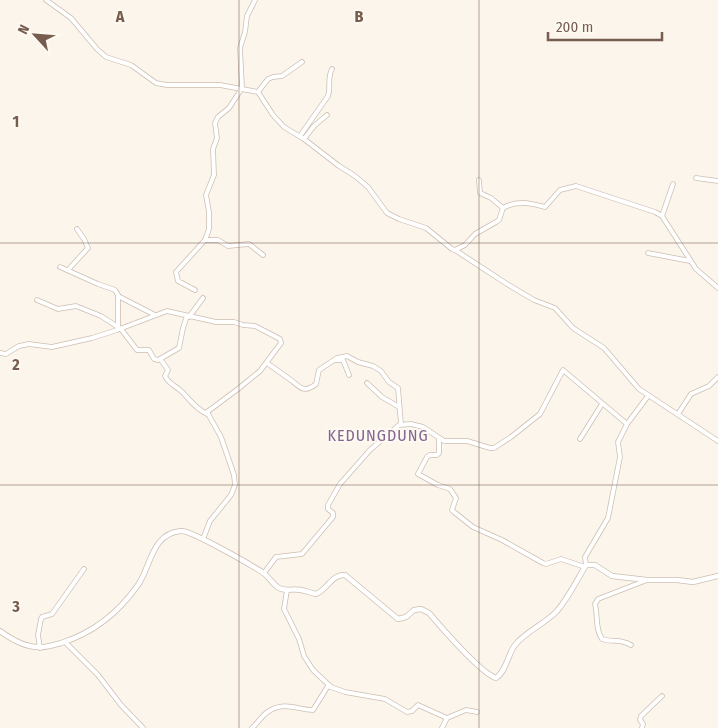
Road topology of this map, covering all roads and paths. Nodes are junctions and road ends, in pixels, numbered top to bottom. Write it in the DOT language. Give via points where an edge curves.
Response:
graph roads {
  1 [pos="46,0"];
  2 [pos="255,0"];
  3 [pos="302,62"];
  4 [pos="332,69"];
  5 [pos="242,88"];
  6 [pos="258,92"];
  7 [pos="327,115"];
  8 [pos="300,136"];
  9 [pos="304,139"];
  10 [pos="696,178"];
  11 [pos="479,180"];
  12 [pos="718,181"];
  13 [pos="673,184"];
  14 [pos="503,208"];
  15 [pos="662,216"];
  16 [pos="77,229"];
  17 [pos="205,240"];
  18 [pos="455,250"];
  19 [pos="648,253"];
  20 [pos="263,256"];
  21 [pos="690,261"];
  22 [pos="60,267"];
  23 [pos="68,270"];
  24 [pos="718,288"];
  25 [pos="195,290"];
  26 [pos="118,295"];
  27 [pos="203,298"];
  28 [pos="37,300"];
  29 [pos="155,315"];
  30 [pos="188,316"];
  31 [pos="119,328"];
  32 [pos="0,353"];
  33 [pos="162,360"];
  34 [pos="333,361"];
  35 [pos="267,364"];
  36 [pos="349,375"];
  37 [pos="718,377"];
  38 [pos="368,383"];
  39 [pos="648,396"];
  40 [pos="602,404"];
  41 [pos="399,407"];
  42 [pos="207,414"];
  43 [pos="678,414"];
  44 [pos="401,424"];
  45 [pos="627,424"];
  46 [pos="439,438"];
  47 [pos="580,440"];
  48 [pos="718,441"];
  49 [pos="203,539"];
  50 [pos="586,566"];
  51 [pos="84,570"];
  52 [pos="264,573"];
  53 [pos="718,576"];
  54 [pos="649,580"];
  55 [pos="287,590"];
  56 [pos="0,631"];
  57 [pos="65,642"];
  58 [pos="631,645"];
  59 [pos="40,648"];
  60 [pos="330,686"];
  61 [pos="662,696"];
  62 [pos="477,712"];
  63 [pos="447,718"];
  64 [pos="143,728"];
  65 [pos="252,728"];
  66 [pos="442,728"];
  67 [pos="642,728"];
  1 -- 5 [label="street" via="71,18 101,53 132,65 156,83"];
  2 -- 5 [label="street" via="247,16 240,48"];
  3 -- 6 [label="street" via="282,76 268,79"];
  4 -- 8 [label="street" via="328,78 328,96"];
  5 -- 6 [label="street"];
  5 -- 17 [label="street" via="215,123 214,175 206,195 210,223"];
  6 -- 8 [label="street" via="278,122"];
  7 -- 9 [label="street"];
  8 -- 9 [label="street"];
  9 -- 18 [label="street" via="356,176 387,213 426,228"];
  10 -- 12 [label="street"];
  11 -- 14 [label="street" via="480,193"];
  13 -- 15 [label="street"];
  14 -- 15 [label="street" via="520,202 545,207 560,190 576,186"];
  14 -- 18 [label="street" via="499,220 474,234 465,245"];
  15 -- 21 [label="street"];
  16 -- 23 [label="street" via="88,248"];
  17 -- 20 [label="street" via="218,240 228,246 249,244"];
  17 -- 25 [label="street" via="176,272 178,281"];
  18 -- 39 [label="street" via="534,300 555,308 573,328 604,348"];
  19 -- 21 [label="street"];
  21 -- 24 [label="street"];
  22 -- 23 [label="street"];
  23 -- 26 [label="street" via="115,290"];
  26 -- 29 [label="street"];
  26 -- 31 [label="street"];
  27 -- 30 [label="street"];
  28 -- 31 [label="street" via="58,309 81,308"];
  29 -- 30 [label="street" via="169,311"];
  29 -- 31 [label="street"];
  30 -- 33 [label="street" via="182,328 179,348"];
  30 -- 35 [label="street" via="255,326 280,339 281,343"];
  31 -- 32 [label="street" via="54,347 29,344 6,354"];
  31 -- 33 [label="street" via="137,350 149,350 154,359"];
  33 -- 42 [label="street" via="168,370 165,376 168,381"];
  34 -- 35 [label="street" via="319,370 316,384 305,389"];
  34 -- 36 [label="street" via="343,360"];
  34 -- 41 [label="street" via="347,356 381,371 398,388"];
  35 -- 42 [label="street"];
  37 -- 43 [label="street" via="709,386 691,394"];
  38 -- 41 [label="street"];
  39 -- 43 [label="street"];
  39 -- 45 [label="street"];
  40 -- 45 [label="street"];
  40 -- 46 [label="street" via="563,370 540,414 500,445 490,448"];
  40 -- 47 [label="street"];
  41 -- 44 [label="street"];
  42 -- 49 [label="street" via="221,437 235,485 210,521"];
  43 -- 48 [label="street"];
  44 -- 46 [label="street" via="423,427"];
  44 -- 52 [label="street" via="377,443 340,484 328,505 333,517 306,550 299,555 276,558"];
  45 -- 50 [label="street" via="618,442 620,457 608,518 585,557"];
  46 -- 50 [label="street" via="438,454 427,457 418,474 450,489 456,500 454,512 473,528 543,563 562,558"];
  49 -- 52 [label="street"];
  49 -- 57 [label="street" via="183,531 170,534 152,553 139,583 122,604 91,631"];
  50 -- 54 [label="street" via="595,565 612,576"];
  50 -- 55 [label="street" via="566,600 547,620 520,640 496,678 429,614 418,609 398,619 345,575 336,577 316,594"];
  51 -- 59 [label="street" via="52,614 42,617 38,635"];
  52 -- 55 [label="street" via="276,586"];
  53 -- 54 [label="street" via="693,582"];
  54 -- 58 [label="street" via="598,599 596,604 597,629 602,639 623,640"];
  55 -- 60 [label="street" via="284,609 304,656"];
  56 -- 59 [label="street" via="18,642"];
  57 -- 59 [label="street"];
  57 -- 64 [label="street"];
  60 -- 63 [label="street" via="385,699 407,712 420,705"];
  60 -- 65 [label="street" via="326,687 313,710 277,707"];
  61 -- 67 [label="street" via="642,716"];
  62 -- 63 [label="street" via="466,710"];
  63 -- 66 [label="street"];
}
